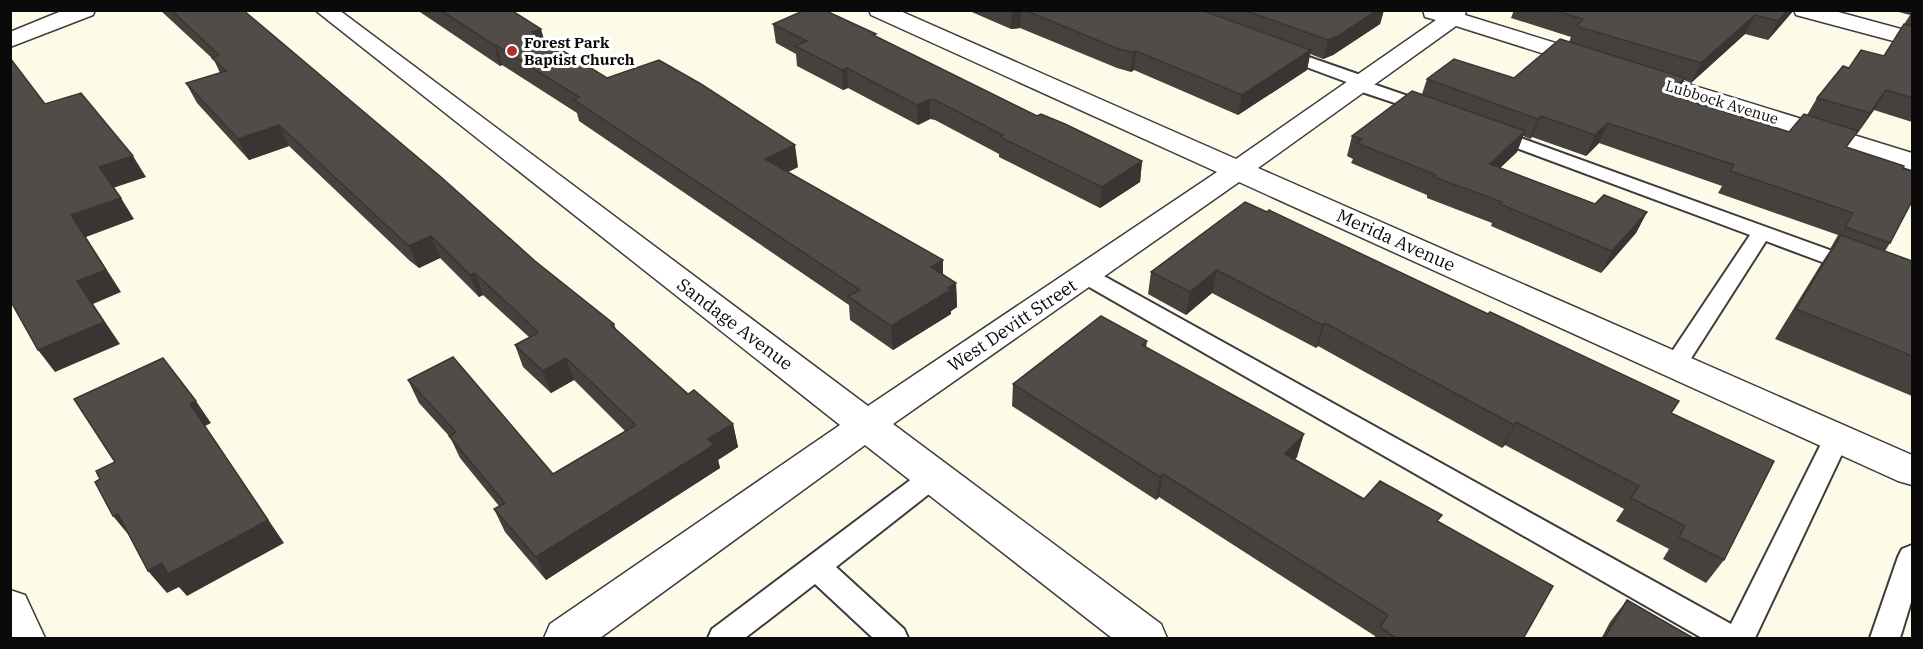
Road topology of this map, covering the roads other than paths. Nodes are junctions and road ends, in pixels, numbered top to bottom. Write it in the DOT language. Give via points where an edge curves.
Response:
graph roads {
  1 [pos="63,10"];
  2 [pos="85,10"];
  3 [pos="325,10"];
  4 [pos="879,10"];
  5 [pos="1804,10"];
  6 [pos="1445,13"];
  7 [pos="10,24"];
  8 [pos="1912,39"];
  9 [pos="10,40"];
  10 [pos="1262,45"];
  11 [pos="1361,83"];
  12 [pos="1442,114"];
  13 [pos="1476,126"];
  14 [pos="1912,162"];
  15 [pos="1238,170"];
  16 [pos="1762,232"];
  17 [pos="1870,272"];
  18 [pos="1085,275"];
  19 [pos="1675,365"];
  20 [pos="866,425"];
  21 [pos="1837,437"];
  22 [pos="1912,471"];
  23 [pos="934,476"];
  24 [pos="1912,556"];
  25 [pos="816,567"];
  26 [pos="10,608"];
  27 [pos="23,639"];
  28 [pos="566,639"];
  29 [pos="723,639"];
  30 [pos="893,639"];
  31 [pos="1145,639"];
  32 [pos="1728,639"];
  33 [pos="1740,639"];
  34 [pos="1885,639"];
  1 -- 7 [label="street"];
  2 -- 9 [label="street"];
  3 -- 20 [label="street, Sandage Avenue"];
  4 -- 15 [label="street, Merida Avenue"];
  5 -- 8 [label="street"];
  6 -- 11 [label="street, West Devitt Street"];
  6 -- 14 [label="street, Lubbock Avenue"];
  10 -- 11 [label="lane"];
  11 -- 12 [label="lane"];
  11 -- 15 [label="street, West Devitt Street"];
  13 -- 16 [label="lane"];
  15 -- 18 [label="street, West Devitt Street"];
  15 -- 19 [label="street, Merida Avenue"];
  16 -- 17 [label="lane"];
  16 -- 19 [label="lane"];
  18 -- 20 [label="street, West Devitt Street"];
  18 -- 32 [label="lane"];
  19 -- 21 [label="street, Merida Avenue"];
  20 -- 23 [label="street, Sandage Avenue"];
  20 -- 28 [label="street, West Devitt Street"];
  21 -- 22 [label="street, Merida Avenue"];
  21 -- 33 [label="lane"];
  23 -- 25 [label="lane"];
  23 -- 31 [label="street, Sandage Avenue"];
  24 -- 34 [label="lane"];
  25 -- 29 [label="lane"];
  25 -- 30 [label="lane"];
  26 -- 27 [label="street"];
}
